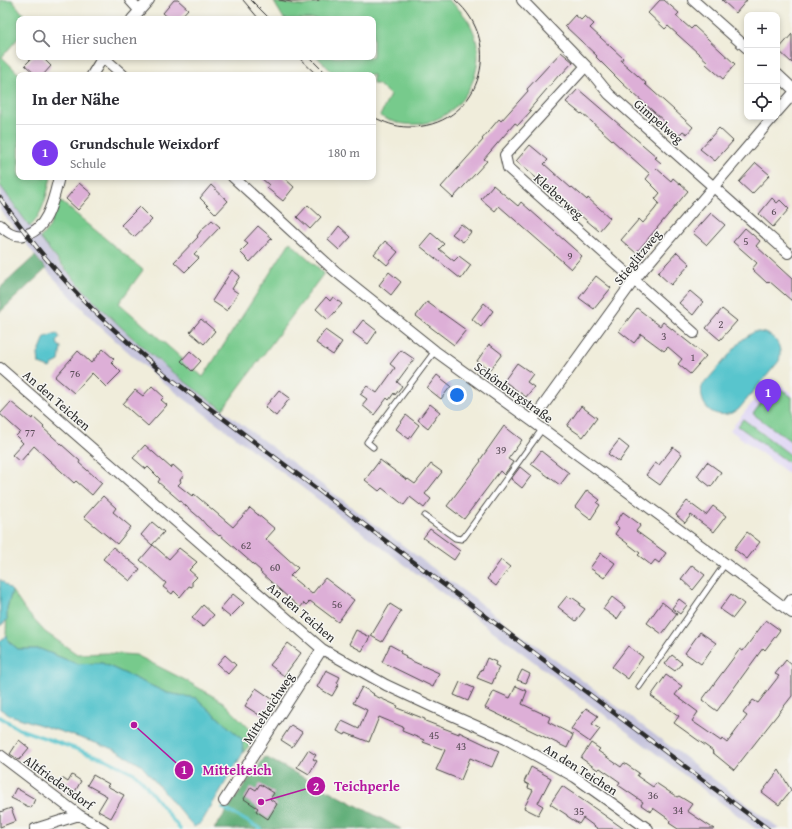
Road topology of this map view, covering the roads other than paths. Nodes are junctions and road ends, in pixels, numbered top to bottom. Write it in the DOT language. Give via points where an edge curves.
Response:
graph roads {
  1 [pos="130,0"];
  2 [pos="149,0"];
  3 [pos="522,0"];
  4 [pos="693,0"];
  5 [pos="139,10"];
  6 [pos="134,16"];
  7 [pos="744,45"];
  8 [pos="101,60"];
  9 [pos="106,60"];
  10 [pos="586,66"];
  11 [pos="94,72"];
  12 [pos="120,72"];
  13 [pos="780,77"];
  14 [pos="792,88"];
  15 [pos="792,95"];
  16 [pos="780,109"];
  17 [pos="770,120"];
  18 [pos="58,180"];
  19 [pos="236,180"];
  20 [pos="713,186"];
  21 [pos="0,224"];
  22 [pos="788,253"];
  23 [pos="634,280"];
  24 [pos="694,332"];
  25 [pos="435,352"];
  26 [pos="0,368"];
  27 [pos="532,420"];
  28 [pos="542,428"];
  29 [pos="373,447"];
  30 [pos="425,516"];
  31 [pos="726,564"];
  32 [pos="792,599"];
  33 [pos="788,611"];
  34 [pos="322,649"];
  35 [pos="639,687"];
  36 [pos="0,755"];
  37 [pos="224,801"];
  38 [pos="79,814"];
  39 [pos="35,829"];
  40 [pos="104,829"];
  41 [pos="648,829"];
  1 -- 5 [label="street"];
  2 -- 5 [label="street"];
  3 -- 10 [label="street, Gimpelweg"];
  4 -- 7 [label="street"];
  5 -- 6 [label="street"];
  8 -- 11 [label="street"];
  9 -- 12 [label="street"];
  10 -- 20 [label="street, Gimpelweg" via="609,94"];
  10 -- 23 [label="street, Kleiberweg" via="505,155 508,168"];
  13 -- 14 [label="street"];
  15 -- 16 [label="street"];
  17 -- 20 [label="street, Stieglitzweg"];
  18 -- 21 [label="street" via="45,221 34,232 21,236 10,233"];
  19 -- 25 [label="street, Schönburgstraße" via="335,271"];
  20 -- 22 [label="street, Gimpelweg"];
  20 -- 23 [label="street, Stieglitzweg"];
  23 -- 24 [label="street, Kleiberweg"];
  23 -- 27 [label="street, Stieglitzweg"];
  25 -- 27 [label="street, Schönburgstraße"];
  25 -- 29 [label="lane" via="367,442"];
  26 -- 34 [label="street, An den Teichen"];
  27 -- 28 [label="street, Schönburgstraße"];
  28 -- 30 [label="lane" via="464,537 455,538"];
  28 -- 31 [label="street, Schönburgstraße"];
  31 -- 33 [label="street, Schönburgstraße"];
  31 -- 35 [label="lane"];
  32 -- 33 [label="street"];
  34 -- 37 [label="street, Mittelteichweg"];
  34 -- 41 [label="street, An den Teichen" via="393,688 508,740 575,778"];
  36 -- 38 [label="street, Altfriedersdorf"];
  38 -- 39 [label="street"];
  38 -- 40 [label="street, Altfriedersdorf"];
}
